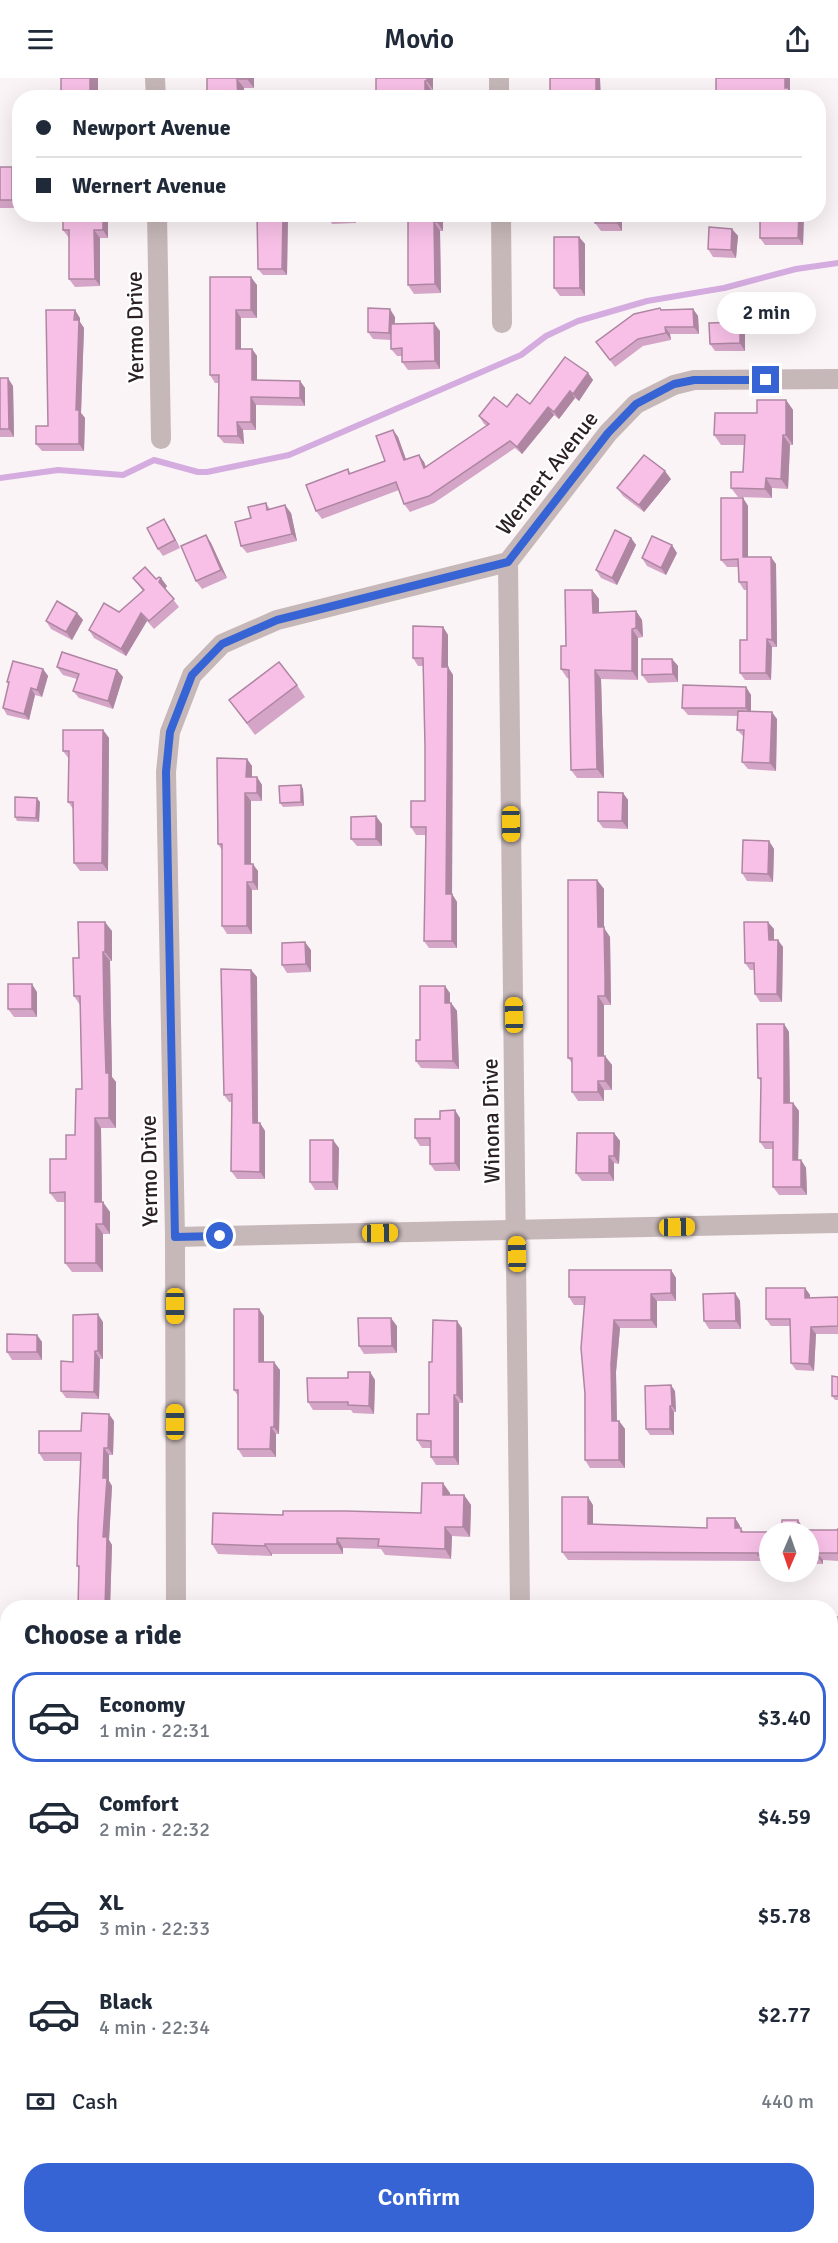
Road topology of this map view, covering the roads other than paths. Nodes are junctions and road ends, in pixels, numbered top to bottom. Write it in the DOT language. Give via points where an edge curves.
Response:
graph roads {
  1 [pos="157,222"];
  2 [pos="501,222"];
  3 [pos="502,323"];
  4 [pos="838,380"];
  5 [pos="161,439"];
  6 [pos="508,562"];
  7 [pos="170,732"];
  8 [pos="838,1223"];
  9 [pos="516,1230"];
  10 [pos="175,1237"];
  11 [pos="176,1600"];
  12 [pos="520,1600"];
  1 -- 5 [label="street, Yermo Drive"];
  2 -- 3 [label="street"];
  4 -- 6 [label="street, Wernert Avenue" via="694,380 656,392 636,404 608,433"];
  6 -- 7 [label="street, Wernert Avenue" via="277,620 222,644 192,675"];
  6 -- 9 [label="street, Winona Drive"];
  7 -- 10 [label="street, Yermo Drive" via="166,772"];
  8 -- 9 [label="street"];
  9 -- 10 [label="street"];
  9 -- 12 [label="street, Winona Drive"];
  10 -- 11 [label="street, Yermo Drive"];
}
